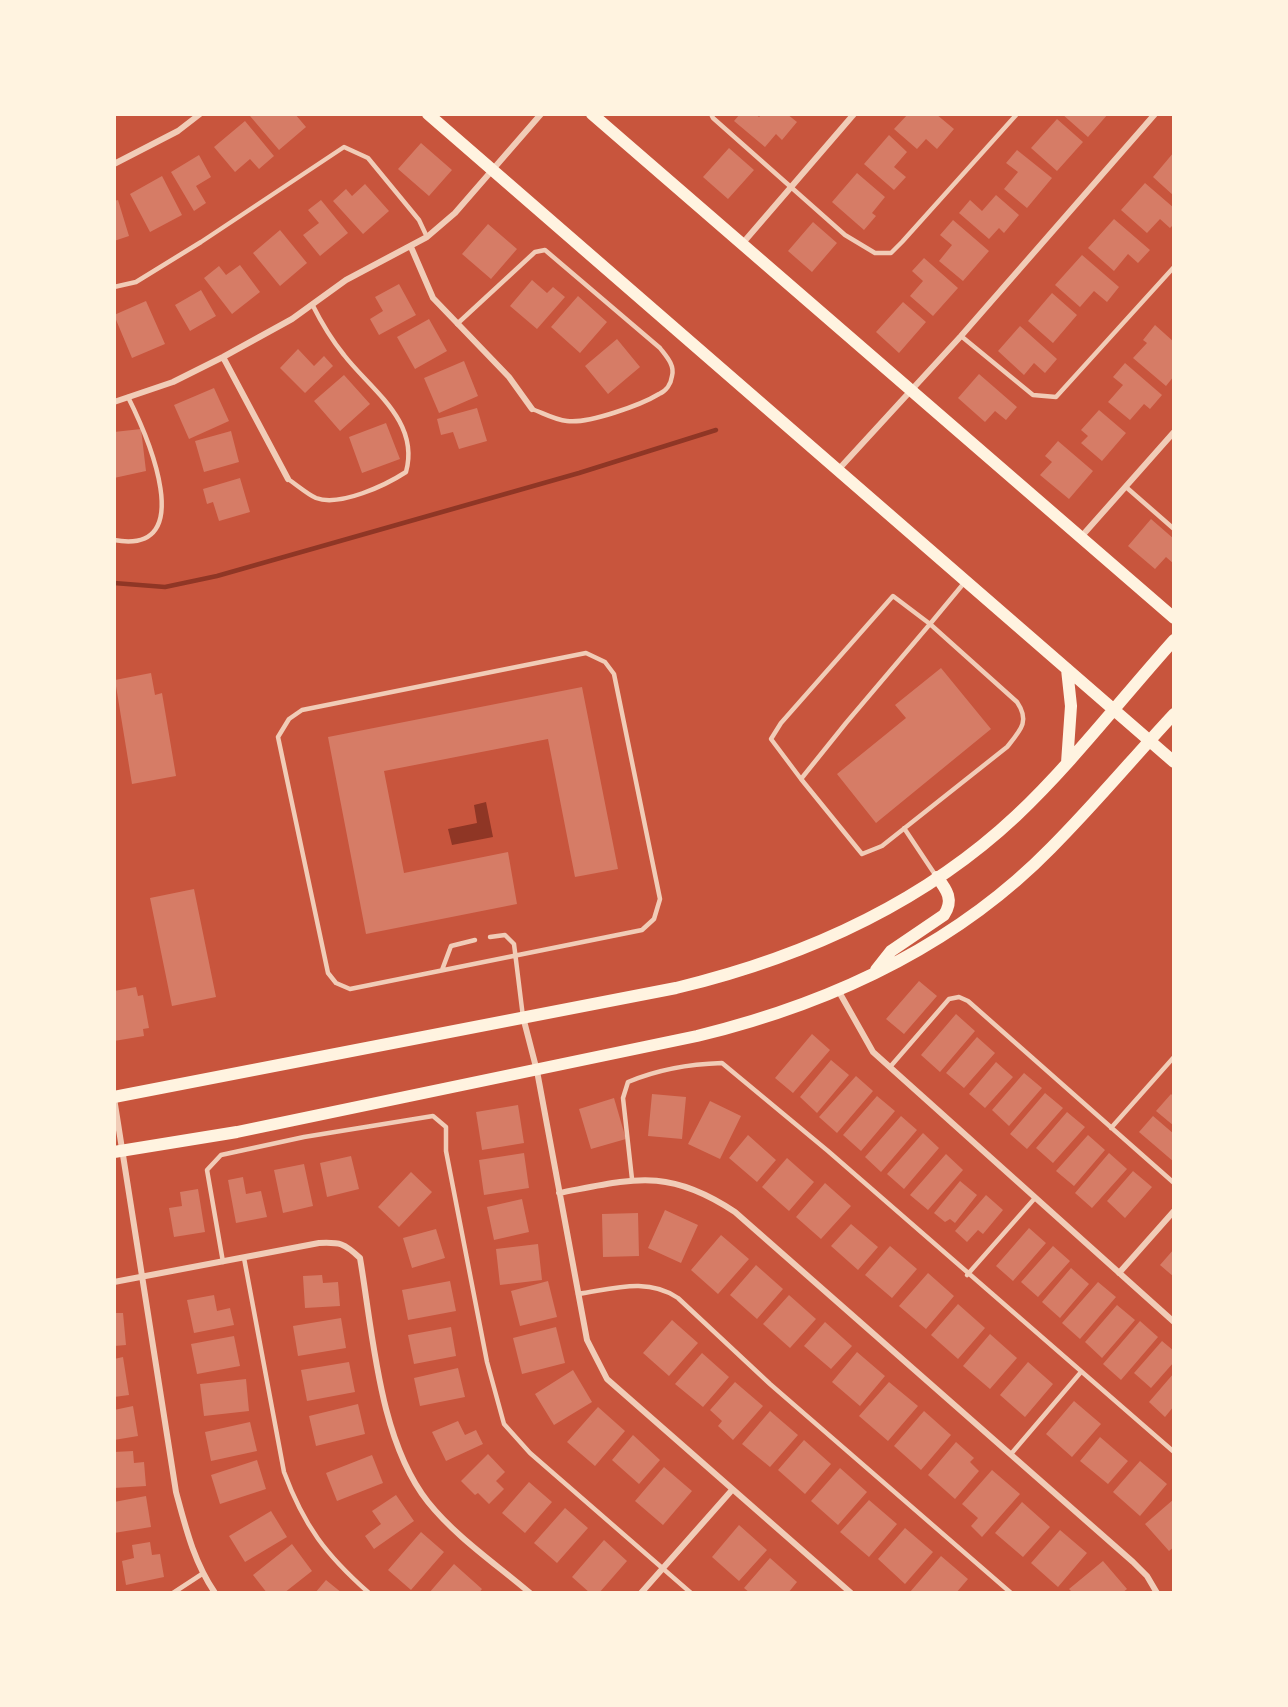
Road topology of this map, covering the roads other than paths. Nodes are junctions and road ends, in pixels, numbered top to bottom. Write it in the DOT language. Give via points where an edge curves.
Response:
graph roads {
  1 [pos="200,114"];
  2 [pos="428,114"];
  3 [pos="541,114"];
  4 [pos="592,114"];
  5 [pos="711,114"];
  6 [pos="854,114"];
  7 [pos="1017,114"];
  8 [pos="1155,114"];
  9 [pos="114,164"];
  10 [pos="493,170"];
  11 [pos="791,187"];
  12 [pos="427,237"];
  13 [pos="742,244"];
  14 [pos="411,247"];
  15 [pos="1174,267"];
  16 [pos="114,287"];
  17 [pos="312,304"];
  18 [pos="457,324"];
  19 [pos="962,336"];
  20 [pos="223,357"];
  21 [pos="911,392"];
  22 [pos="128,397"];
  23 [pos="114,402"];
  24 [pos="532,409"];
  25 [pos="1174,432"];
  26 [pos="838,470"];
  27 [pos="288,479"];
  28 [pos="1126,487"];
  29 [pos="1174,529"];
  30 [pos="1081,537"];
  31 [pos="114,540"];
  32 [pos="965,580"];
  33 [pos="1174,618"];
  34 [pos="930,624"];
  35 [pos="1174,640"];
  36 [pos="1067,669"];
  37 [pos="1113,709"];
  38 [pos="1174,714"];
  39 [pos="1150,741"];
  40 [pos="1174,762"];
  41 [pos="1067,763"];
  42 [pos="801,779"];
  43 [pos="904,828"];
  44 [pos="937,878"];
  45 [pos="490,938"];
  46 [pos="476,940"];
  47 [pos="516,955"];
  48 [pos="442,970"];
  49 [pos="873,974"];
  50 [pos="838,990"];
  51 [pos="523,1017"];
  52 [pos="1174,1057"];
  53 [pos="890,1067"];
  54 [pos="537,1071"];
  55 [pos="114,1097"];
  56 [pos="1111,1128"];
  57 [pos="118,1151"];
  58 [pos="632,1179"];
  59 [pos="1174,1183"];
  60 [pos="559,1193"];
  61 [pos="1035,1198"];
  62 [pos="1174,1211"];
  63 [pos="244,1258"];
  64 [pos="223,1262"];
  65 [pos="1119,1273"];
  66 [pos="968,1275"];
  67 [pos="143,1278"];
  68 [pos="114,1282"];
  69 [pos="578,1294"];
  70 [pos="1174,1322"];
  71 [pos="1081,1372"];
  72 [pos="1174,1452"];
  73 [pos="1011,1454"];
  74 [pos="732,1490"];
  75 [pos="662,1569"];
  76 [pos="202,1574"];
  77 [pos="173,1593"];
  78 [pos="215,1593"];
  79 [pos="369,1593"];
  80 [pos="530,1593"];
  81 [pos="641,1593"];
  82 [pos="691,1593"];
  83 [pos="851,1593"];
  84 [pos="1011,1593"];
  85 [pos="1157,1593"];
  1 -- 9 [label="street" via="178,131"];
  2 -- 10 [label="main road"];
  3 -- 10 [label="street"];
  4 -- 13 [label="main road"];
  5 -- 11 [label="lane"];
  6 -- 11 [label="street"];
  7 -- 11 [label="lane" via="891,253 875,253 845,235"];
  8 -- 19 [label="street"];
  10 -- 12 [label="street" via="456,213"];
  10 -- 26 [label="main road"];
  11 -- 13 [label="street"];
  12 -- 14 [label="street"];
  12 -- 16 [label="lane" via="419,220 368,158 344,147 136,282"];
  13 -- 21 [label="main road"];
  14 -- 17 [label="street" via="346,280"];
  14 -- 18 [label="street" via="433,298"];
  15 -- 19 [label="lane" via="1056,397 1033,395"];
  17 -- 20 [label="street"];
  17 -- 27 [label="lane" via="344,356 397,414 409,462 406,472 394,479 332,500 317,498"];
  18 -- 24 [label="street" via="509,377"];
  18 -- 24 [label="lane" via="535,252 545,250 660,348 671,362 673,374 668,386 661,394 641,403 588,420 567,422"];
  19 -- 21 [label="street"];
  20 -- 22 [label="street" via="173,382"];
  20 -- 27 [label="street"];
  21 -- 26 [label="street"];
  21 -- 30 [label="main road"];
  22 -- 23 [label="street"];
  22 -- 31 [label="lane" via="158,469 161,520 147,538 135,543"];
  25 -- 28 [label="street"];
  26 -- 32 [label="main road"];
  28 -- 29 [label="lane"];
  28 -- 30 [label="street"];
  30 -- 33 [label="main road"];
  32 -- 34 [label="lane"];
  32 -- 36 [label="main road"];
  34 -- 42 [label="lane"];
  34 -- 42 [label="lane" via="893,596 781,723 771,739"];
  34 -- 43 [label="lane" via="1017,702 1025,713 1024,727 1007,747"];
  35 -- 37 [label="main road"];
  36 -- 37 [label="main road"];
  36 -- 41 [label="main road" via="1071,706"];
  37 -- 39 [label="main road"];
  37 -- 41 [label="main road"];
  38 -- 39 [label="main road"];
  39 -- 40 [label="main road"];
  39 -- 49 [label="main road" via="1051,849 989,904 912,955"];
  41 -- 44 [label="main road" via="1016,816"];
  42 -- 43 [label="lane" via="862,854 882,846"];
  43 -- 44 [label="lane"];
  44 -- 49 [label="main road" via="950,897 949,908 891,951"];
  44 -- 51 [label="main road" via="842,933 735,974"];
  45 -- 47 [label="lane" via="505,935 514,944"];
  46 -- 48 [label="lane" via="451,946"];
  47 -- 48 [label="lane"];
  47 -- 48 [label="lane" via="642,930 657,913 660,899 614,674 606,662 586,653 302,710 280,731 278,737 328,974 336,983 350,988"];
  47 -- 51 [label="lane"];
  49 -- 50 [label="main road"];
  50 -- 53 [label="street" via="873,1052"];
  50 -- 54 [label="main road" via="760,1020"];
  51 -- 54 [label="street"];
  51 -- 55 [label="main road"];
  52 -- 56 [label="lane"];
  53 -- 56 [label="lane" via="950,999 959,997"];
  53 -- 61 [label="street"];
  54 -- 57 [label="main road" via="237,1132"];
  54 -- 60 [label="street"];
  55 -- 57 [label="street"];
  56 -- 59 [label="lane"];
  57 -- 67 [label="street"];
  58 -- 60 [label="street"];
  58 -- 66 [label="lane" via="623,1098 628,1082 691,1064 722,1063"];
  58 -- 73 [label="street" via="681,1184 707,1194 735,1212"];
  60 -- 69 [label="street"];
  61 -- 65 [label="street"];
  61 -- 66 [label="lane"];
  62 -- 65 [label="street"];
  63 -- 64 [label="street"];
  63 -- 79 [label="lane" via="260,1356 296,1505 322,1547"];
  63 -- 80 [label="street" via="339,1242 360,1258 388,1418 405,1462 429,1503"];
  64 -- 67 [label="street"];
  64 -- 75 [label="lane" via="207,1170 221,1155 432,1116 446,1127 446,1151 487,1362 504,1424 530,1453"];
  65 -- 70 [label="street"];
  66 -- 71 [label="lane"];
  67 -- 68 [label="street"];
  67 -- 76 [label="street" via="176,1492"];
  69 -- 74 [label="street" via="587,1340 607,1379"];
  69 -- 84 [label="lane" via="646,1285 663,1288 678,1298 770,1384"];
  71 -- 72 [label="lane"];
  71 -- 73 [label="lane"];
  73 -- 85 [label="street" via="1133,1562"];
  74 -- 75 [label="street"];
  74 -- 83 [label="street"];
  75 -- 81 [label="street"];
  75 -- 82 [label="lane"];
  76 -- 77 [label="lane"];
  76 -- 78 [label="street"];
}
